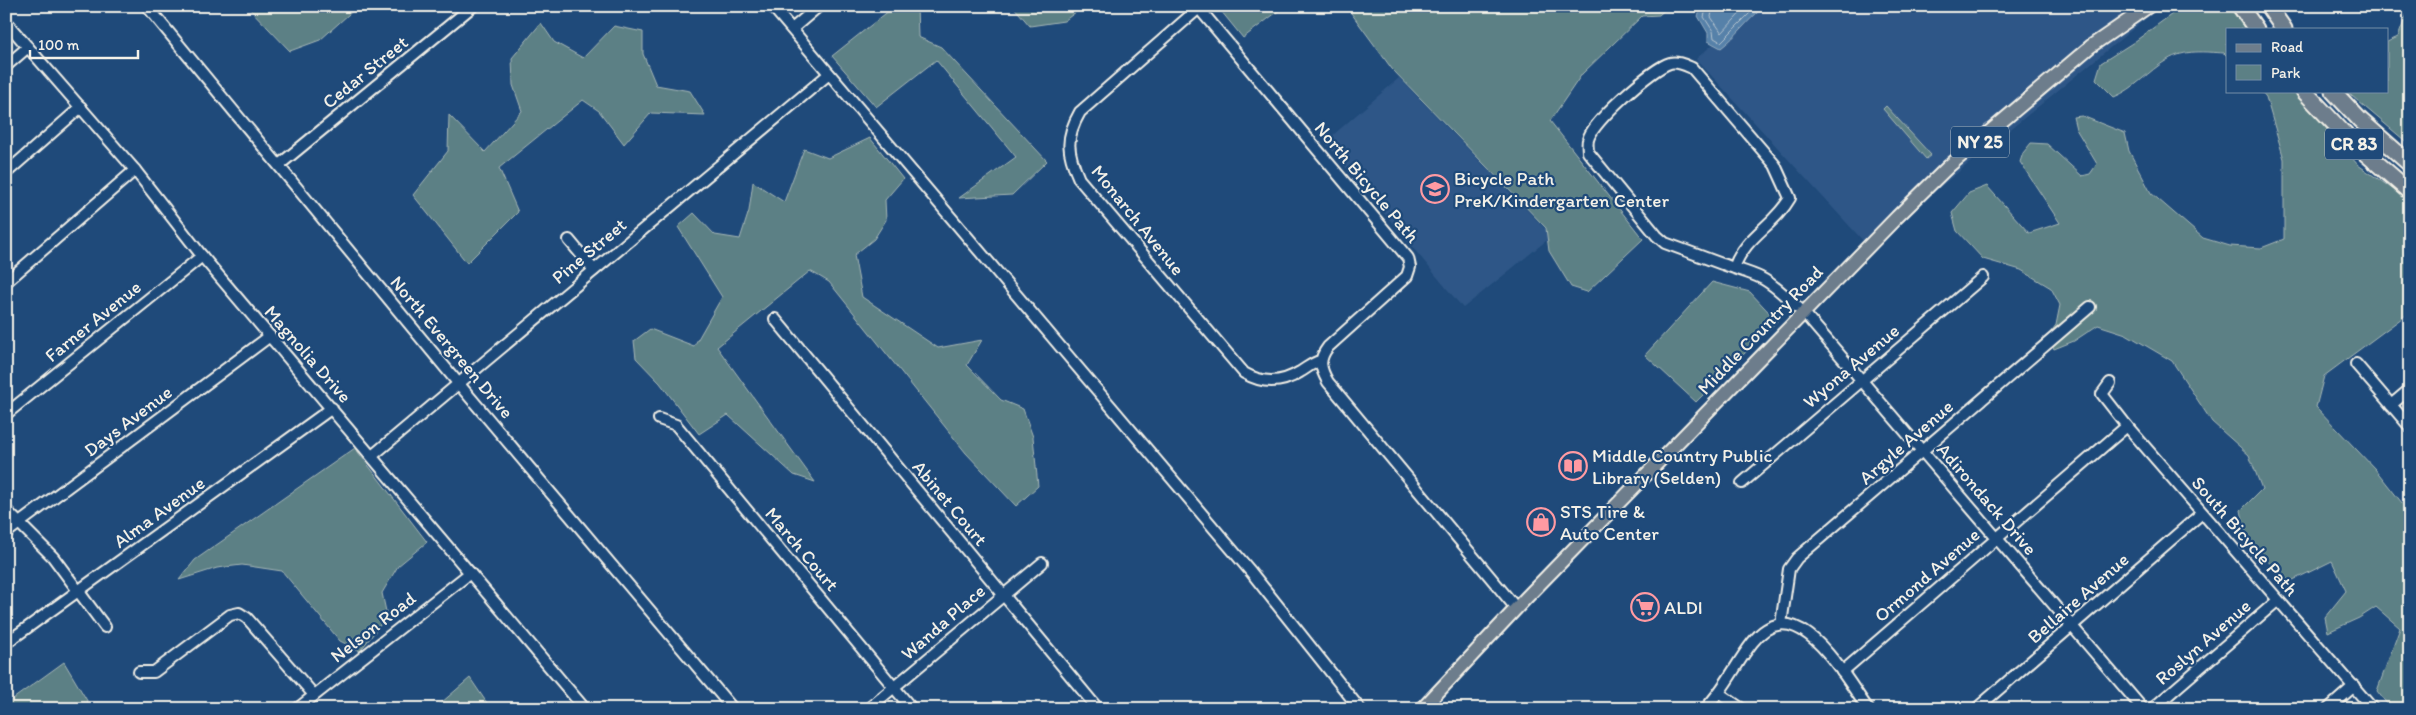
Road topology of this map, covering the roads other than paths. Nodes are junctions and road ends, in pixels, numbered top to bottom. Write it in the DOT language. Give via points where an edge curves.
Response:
graph roads {
  1 [pos="147,6"];
  2 [pos="474,6"];
  3 [pos="772,6"];
  4 [pos="819,6"];
  5 [pos="2149,6"];
  6 [pos="2240,6"];
  7 [pos="2268,6"];
  8 [pos="1198,7"];
  9 [pos="6,22"];
  10 [pos="2255,28"];
  11 [pos="2283,28"];
  12 [pos="792,29"];
  13 [pos="28,47"];
  14 [pos="6,66"];
  15 [pos="829,74"];
  16 [pos="2305,92"];
  17 [pos="2334,92"];
  18 [pos="81,107"];
  19 [pos="2410,164"];
  20 [pos="279,165"];
  21 [pos="135,170"];
  22 [pos="6,173"];
  23 [pos="2410,192"];
  24 [pos="570,240"];
  25 [pos="202,256"];
  26 [pos="1734,268"];
  27 [pos="594,270"];
  28 [pos="1983,277"];
  29 [pos="6,282"];
  30 [pos="2090,307"];
  31 [pos="1804,313"];
  32 [pos="775,319"];
  33 [pos="270,336"];
  34 [pos="1320,361"];
  35 [pos="2356,364"];
  36 [pos="1861,379"];
  37 [pos="458,383"];
  38 [pos="2110,383"];
  39 [pos="2410,389"];
  40 [pos="2391,405"];
  41 [pos="332,408"];
  42 [pos="6,414"];
  43 [pos="659,419"];
  44 [pos="2127,426"];
  45 [pos="2410,426"];
  46 [pos="1923,451"];
  47 [pos="372,456"];
  48 [pos="1742,482"];
  49 [pos="6,510"];
  50 [pos="2202,513"];
  51 [pos="19,523"];
  52 [pos="6,533"];
  53 [pos="1998,537"];
  54 [pos="1042,563"];
  55 [pos="470,573"];
  56 [pos="78,592"];
  57 [pos="1003,594"];
  58 [pos="2277,601"];
  59 [pos="1516,608"];
  60 [pos="1781,624"];
  61 [pos="2074,626"];
  62 [pos="105,627"];
  63 [pos="6,643"];
  64 [pos="139,672"];
  65 [pos="1842,672"];
  66 [pos="2354,686"];
  67 [pos="894,688"];
  68 [pos="1720,694"];
  69 [pos="314,695"];
  70 [pos="1431,706"];
  71 [pos="297,709"];
  72 [pos="584,709"];
  73 [pos="733,709"];
  74 [pos="868,709"];
  75 [pos="912,709"];
  76 [pos="1098,709"];
  77 [pos="1360,709"];
  78 [pos="1705,709"];
  79 [pos="1742,709"];
  80 [pos="1868,709"];
  81 [pos="1976,709"];
  82 [pos="2143,709"];
  83 [pos="2152,709"];
  84 [pos="2328,709"];
  85 [pos="2373,709"];
  1 -- 20 [label="street, North Evergreen Drive"];
  2 -- 20 [label="street, Cedar Street"];
  3 -- 12 [label="street"];
  4 -- 12 [label="street"];
  5 -- 31 [label="main road, Middle Country Road / NY 25" via="2091,46 1950,166 1896,216"];
  6 -- 10 [label="highway"];
  7 -- 11 [label="highway"];
  8 -- 34 [label="street, North Bicycle Path" via="1408,258 1407,276 1328,347"];
  8 -- 34 [label="street, Monarch Avenue" via="1080,112 1072,125 1068,143 1070,160 1079,179 1244,373 1266,382 1278,381"];
  9 -- 13 [label="street, Magnolia Drive"];
  12 -- 15 [label="street"];
  13 -- 14 [label="street"];
  13 -- 18 [label="street, Magnolia Drive"];
  15 -- 27 [label="street, Pine Street"];
  15 -- 77 [label="street" via="1251,572"];
  16 -- 23 [label="highway, CR 83" via="2359,149"];
  17 -- 19 [label="highway, CR 83"];
  18 -- 21 [label="street, Magnolia Drive"];
  18 -- 22 [label="street"];
  20 -- 37 [label="street, North Evergreen Drive"];
  21 -- 25 [label="street, Magnolia Drive"];
  21 -- 29 [label="street"];
  24 -- 27 [label="street"];
  25 -- 33 [label="street, Magnolia Drive"];
  25 -- 42 [label="street, Farner Avenue"];
  26 -- 26 [label="street, Adirondack Drive" via="1664,242 1656,236 1588,152 1588,140 1608,112 1645,78 1669,63 1692,68 1775,165 1790,198 1783,211 1739,253"];
  26 -- 31 [label="street, Adirondack Drive" via="1762,279"];
  27 -- 37 [label="street, Pine Street"];
  28 -- 36 [label="street, Wyona Avenue"];
  30 -- 46 [label="street, Argyle Avenue"];
  31 -- 36 [label="street, Adirondack Drive"];
  31 -- 59 [label="main road, Middle Country Road / NY 25"];
  32 -- 57 [label="street, Abinet Court"];
  33 -- 41 [label="street, Magnolia Drive"];
  33 -- 51 [label="street, Days Avenue"];
  34 -- 59 [label="street" via="1328,382"];
  35 -- 40 [label="street"];
  36 -- 46 [label="street, Adirondack Drive"];
  36 -- 48 [label="street, Wyona Avenue"];
  37 -- 47 [label="street, Pine Street"];
  37 -- 73 [label="street, North Evergreen Drive"];
  38 -- 44 [label="street, South Bicycle Path" via="2102,394"];
  39 -- 40 [label="street"];
  40 -- 45 [label="street"];
  41 -- 47 [label="street, Magnolia Drive"];
  41 -- 56 [label="street, Alma Avenue"];
  43 -- 67 [label="street, March Court" via="676,425"];
  44 -- 50 [label="street, South Bicycle Path"];
  44 -- 53 [label="street, Ormond Avenue"];
  46 -- 53 [label="street, Adirondack Drive"];
  46 -- 60 [label="street, Argyle Avenue" via="1797,558 1789,569"];
  47 -- 55 [label="street, Magnolia Drive"];
  49 -- 51 [label="street"];
  50 -- 58 [label="street, South Bicycle Path"];
  50 -- 61 [label="street, Bellaire Avenue"];
  51 -- 52 [label="street, Days Avenue"];
  51 -- 56 [label="street" via="53,557"];
  53 -- 61 [label="street, Adirondack Drive"];
  53 -- 65 [label="street, Ormond Avenue"];
  54 -- 57 [label="street, Wanda Place"];
  55 -- 69 [label="street, Nelson Road"];
  55 -- 72 [label="street, Magnolia Drive"];
  56 -- 62 [label="street"];
  56 -- 63 [label="street, Alma Avenue"];
  57 -- 67 [label="street, Wanda Place"];
  57 -- 76 [label="street, Abinet Court"];
  58 -- 66 [label="street, South Bicycle Path"];
  58 -- 83 [label="street, Roslyn Avenue"];
  59 -- 70 [label="main road, Middle Country Road / NY 25"];
  60 -- 65 [label="street" via="1796,626 1811,634"];
  60 -- 68 [label="street" via="1764,631 1752,642"];
  61 -- 81 [label="street, Bellaire Avenue"];
  61 -- 82 [label="street, Adirondack Drive"];
  64 -- 69 [label="street" via="154,672 230,615 239,613 247,618"];
  65 -- 80 [label="street"];
  66 -- 84 [label="street"];
  66 -- 85 [label="street, South Bicycle Path"];
  67 -- 74 [label="street, Wanda Place"];
  67 -- 75 [label="street, March Court"];
  68 -- 78 [label="street"];
  68 -- 79 [label="street"];
  69 -- 71 [label="street, Nelson Road"];
}
